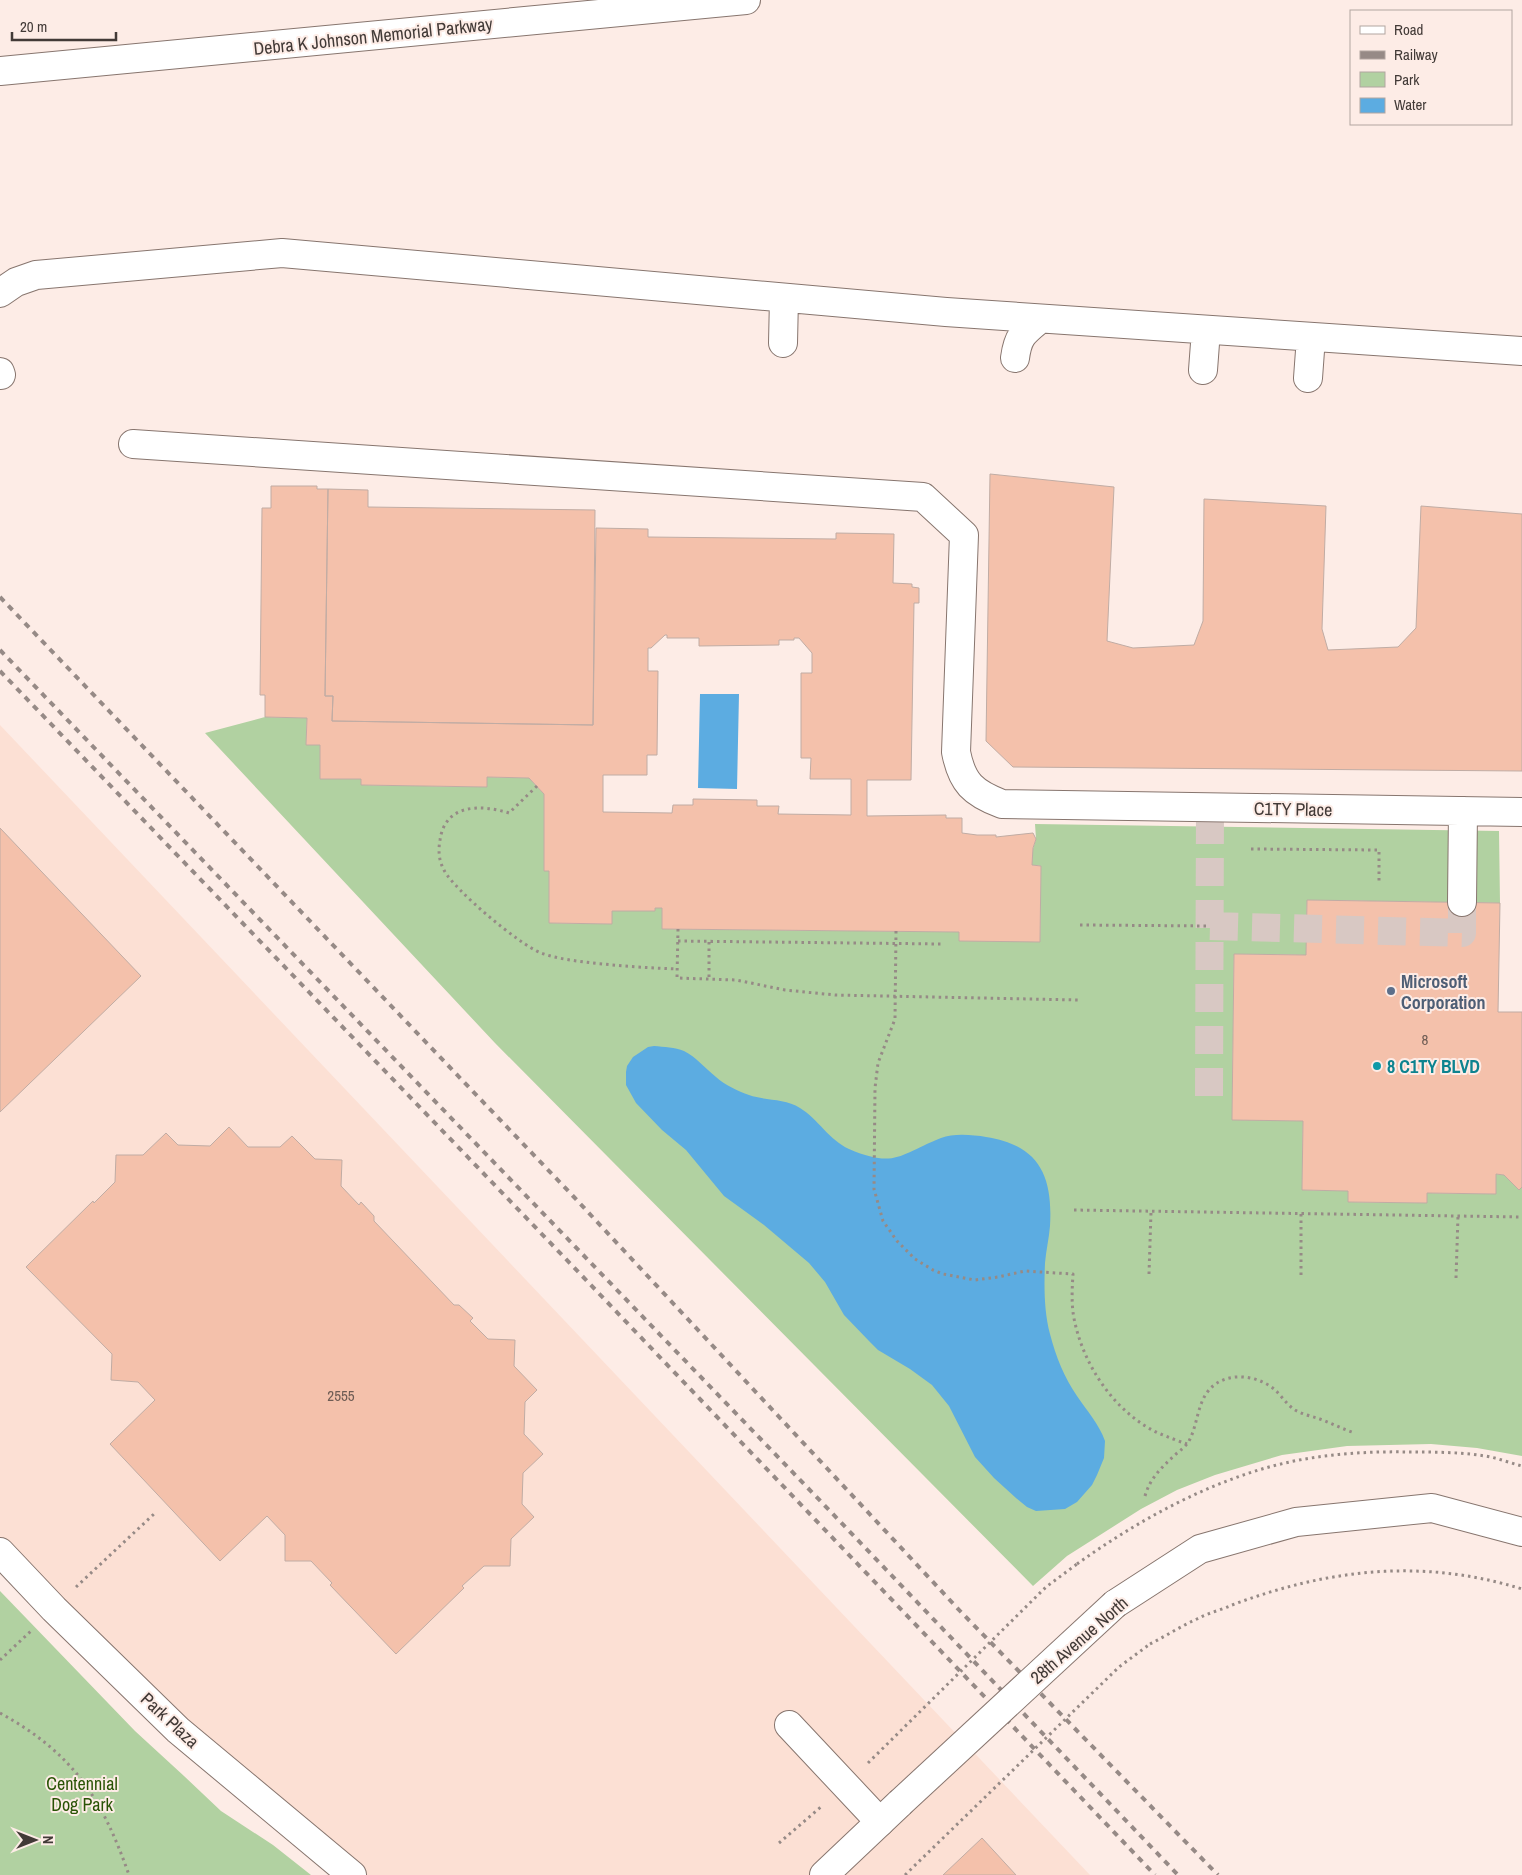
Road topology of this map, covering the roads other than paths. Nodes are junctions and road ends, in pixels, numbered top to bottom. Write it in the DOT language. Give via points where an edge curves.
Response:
graph roads {
  1 [pos="746,0"];
  2 [pos="0,71"];
  3 [pos="0,293"];
  4 [pos="784,298"];
  5 [pos="1040,319"];
  6 [pos="1206,330"];
  7 [pos="1311,337"];
  8 [pos="783,343"];
  9 [pos="1522,351"];
  10 [pos="1016,358"];
  11 [pos="1203,370"];
  12 [pos="1308,378"];
  13 [pos="133,444"];
  14 [pos="1463,811"];
  15 [pos="1522,812"];
  16 [pos="1462,902"];
  17 [pos="1522,1532"];
  18 [pos="0,1552"];
  19 [pos="789,1725"];
  20 [pos="880,1822"];
  21 [pos="352,1875"];
  22 [pos="824,1875"];
  1 -- 2 [label="main road, Debra K Johnson Memorial Parkway"];
  3 -- 4 [label="main road" via="16,282 36,275 282,253"];
  4 -- 5 [label="main road"];
  4 -- 8 [label="main road"];
  5 -- 6 [label="main road"];
  5 -- 10 [label="main road" via="1022,334"];
  6 -- 7 [label="main road"];
  6 -- 11 [label="main road"];
  7 -- 9 [label="main road"];
  7 -- 12 [label="main road"];
  13 -- 14 [label="main road, C1TY Place" via="923,497 964,535 956,752 969,784 982,796 1002,804"];
  14 -- 15 [label="main road, C1TY Place"];
  14 -- 16 [label="main road"];
  17 -- 20 [label="main road, 28th Avenue North, bridge" via="1432,1508 1296,1522 1200,1549 1114,1604"];
  18 -- 21 [label="main road, Park Plaza" via="178,1730"];
  19 -- 20 [label="main road"];
  20 -- 22 [label="main road, 28th Avenue North"];
}
